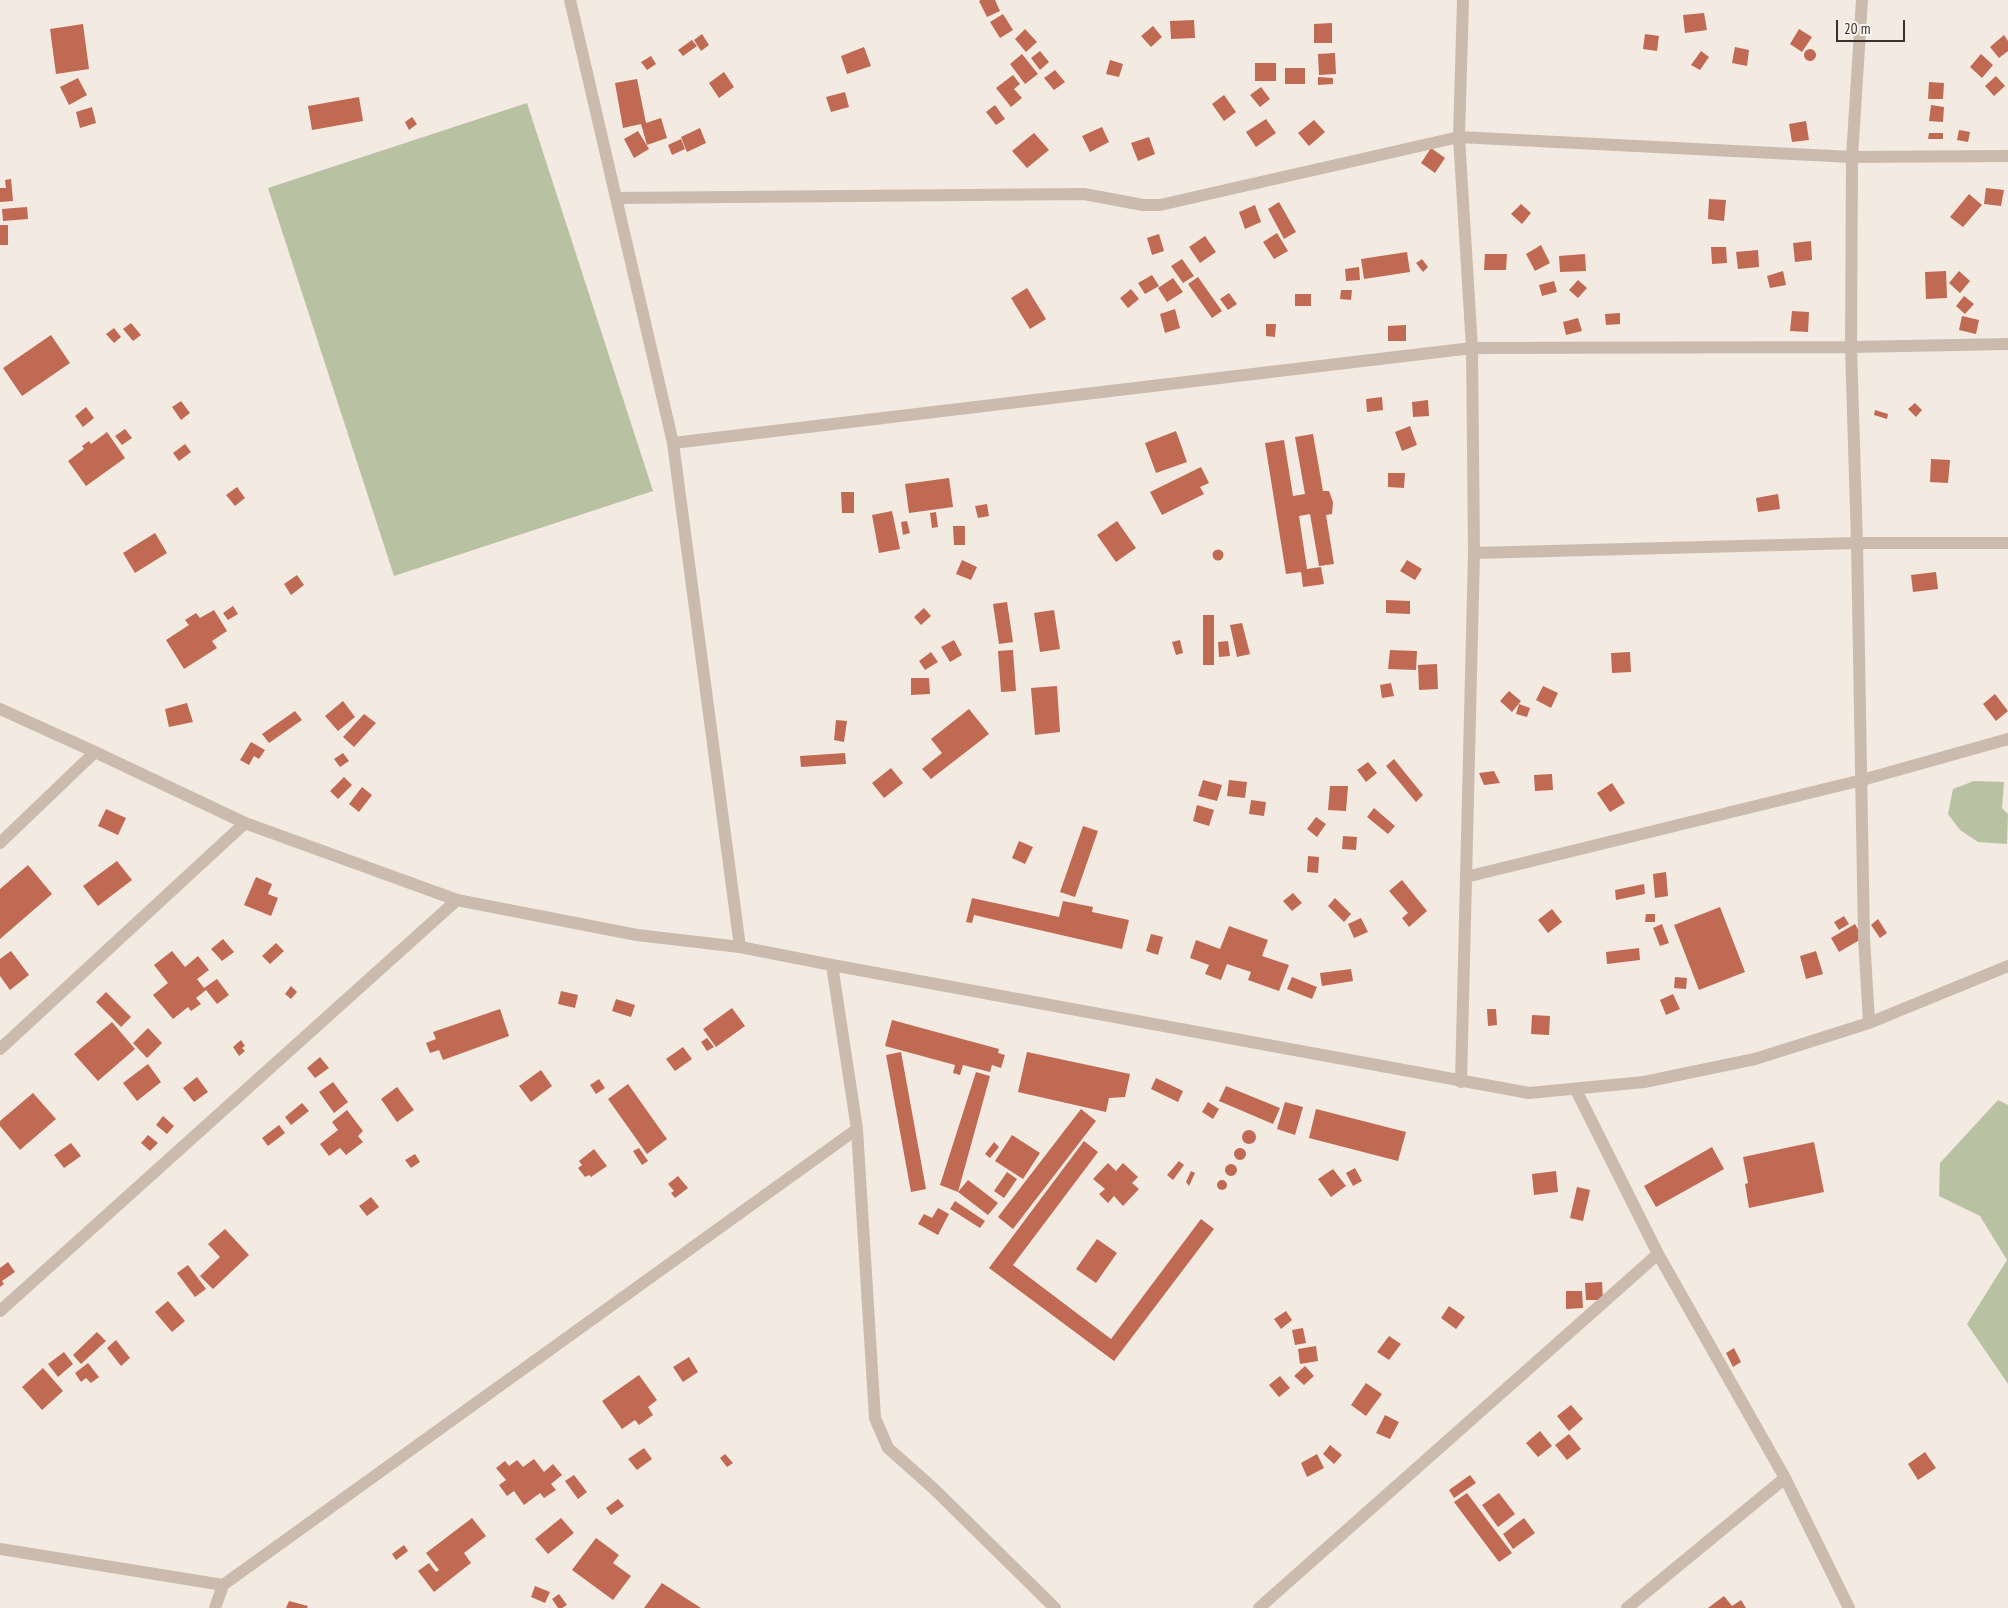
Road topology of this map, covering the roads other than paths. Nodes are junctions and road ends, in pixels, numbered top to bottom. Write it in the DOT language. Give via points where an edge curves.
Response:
graph roads {
  1 [pos="570,0"];
  2 [pos="1463,0"];
  3 [pos="1862,0"];
  4 [pos="1459,137"];
  5 [pos="2008,156"];
  6 [pos="1852,157"];
  7 [pos="616,198"];
  8 [pos="2008,344"];
  9 [pos="1850,347"];
  10 [pos="1472,348"];
  11 [pos="673,442"];
  12 [pos="2008,542"];
  13 [pos="1857,543"];
  14 [pos="1474,553"];
  15 [pos="0,709"];
  16 [pos="2008,739"];
  17 [pos="96,752"];
  18 [pos="1862,780"];
  19 [pos="245,823"];
  20 [pos="0,843"];
  21 [pos="1466,877"];
  22 [pos="457,900"];
  23 [pos="740,947"];
  24 [pos="832,965"];
  25 [pos="2008,966"];
  26 [pos="1868,1023"];
  27 [pos="0,1049"];
  28 [pos="1461,1082"];
  29 [pos="1576,1090"];
  30 [pos="857,1129"];
  31 [pos="1658,1254"];
  32 [pos="0,1311"];
  33 [pos="1785,1478"];
  34 [pos="0,1549"];
  35 [pos="223,1586"];
  36 [pos="215,1608"];
  37 [pos="1055,1608"];
  38 [pos="1259,1608"];
  39 [pos="1627,1608"];
  40 [pos="1849,1608"];
  1 -- 7 [label="street"];
  2 -- 4 [label="street"];
  3 -- 6 [label="street"];
  4 -- 6 [label="street"];
  4 -- 7 [label="street" via="1160,205 1084,194"];
  4 -- 10 [label="street"];
  5 -- 6 [label="street"];
  6 -- 9 [label="street"];
  7 -- 11 [label="street"];
  8 -- 9 [label="street"];
  9 -- 10 [label="street"];
  9 -- 13 [label="street"];
  10 -- 11 [label="street"];
  10 -- 14 [label="street"];
  11 -- 23 [label="street"];
  12 -- 13 [label="street"];
  13 -- 14 [label="street"];
  13 -- 18 [label="street"];
  14 -- 21 [label="street"];
  15 -- 17 [label="street"];
  16 -- 18 [label="street"];
  17 -- 19 [label="street"];
  17 -- 20 [label="street"];
  18 -- 21 [label="street"];
  18 -- 26 [label="street"];
  19 -- 22 [label="street"];
  19 -- 27 [label="street"];
  21 -- 28 [label="street"];
  22 -- 23 [label="street" via="637,934"];
  22 -- 32 [label="street"];
  23 -- 24 [label="street"];
  24 -- 28 [label="street"];
  24 -- 30 [label="street"];
  25 -- 26 [label="street"];
  26 -- 29 [label="street" via="1755,1059 1644,1082"];
  28 -- 29 [label="street" via="1529,1093"];
  29 -- 31 [label="street"];
  30 -- 35 [label="street"];
  30 -- 37 [label="street" via="874,1408 878,1425 888,1448"];
  31 -- 33 [label="street"];
  31 -- 38 [label="street"];
  33 -- 39 [label="street"];
  33 -- 40 [label="street"];
  34 -- 35 [label="street"];
  35 -- 36 [label="street"];
}
